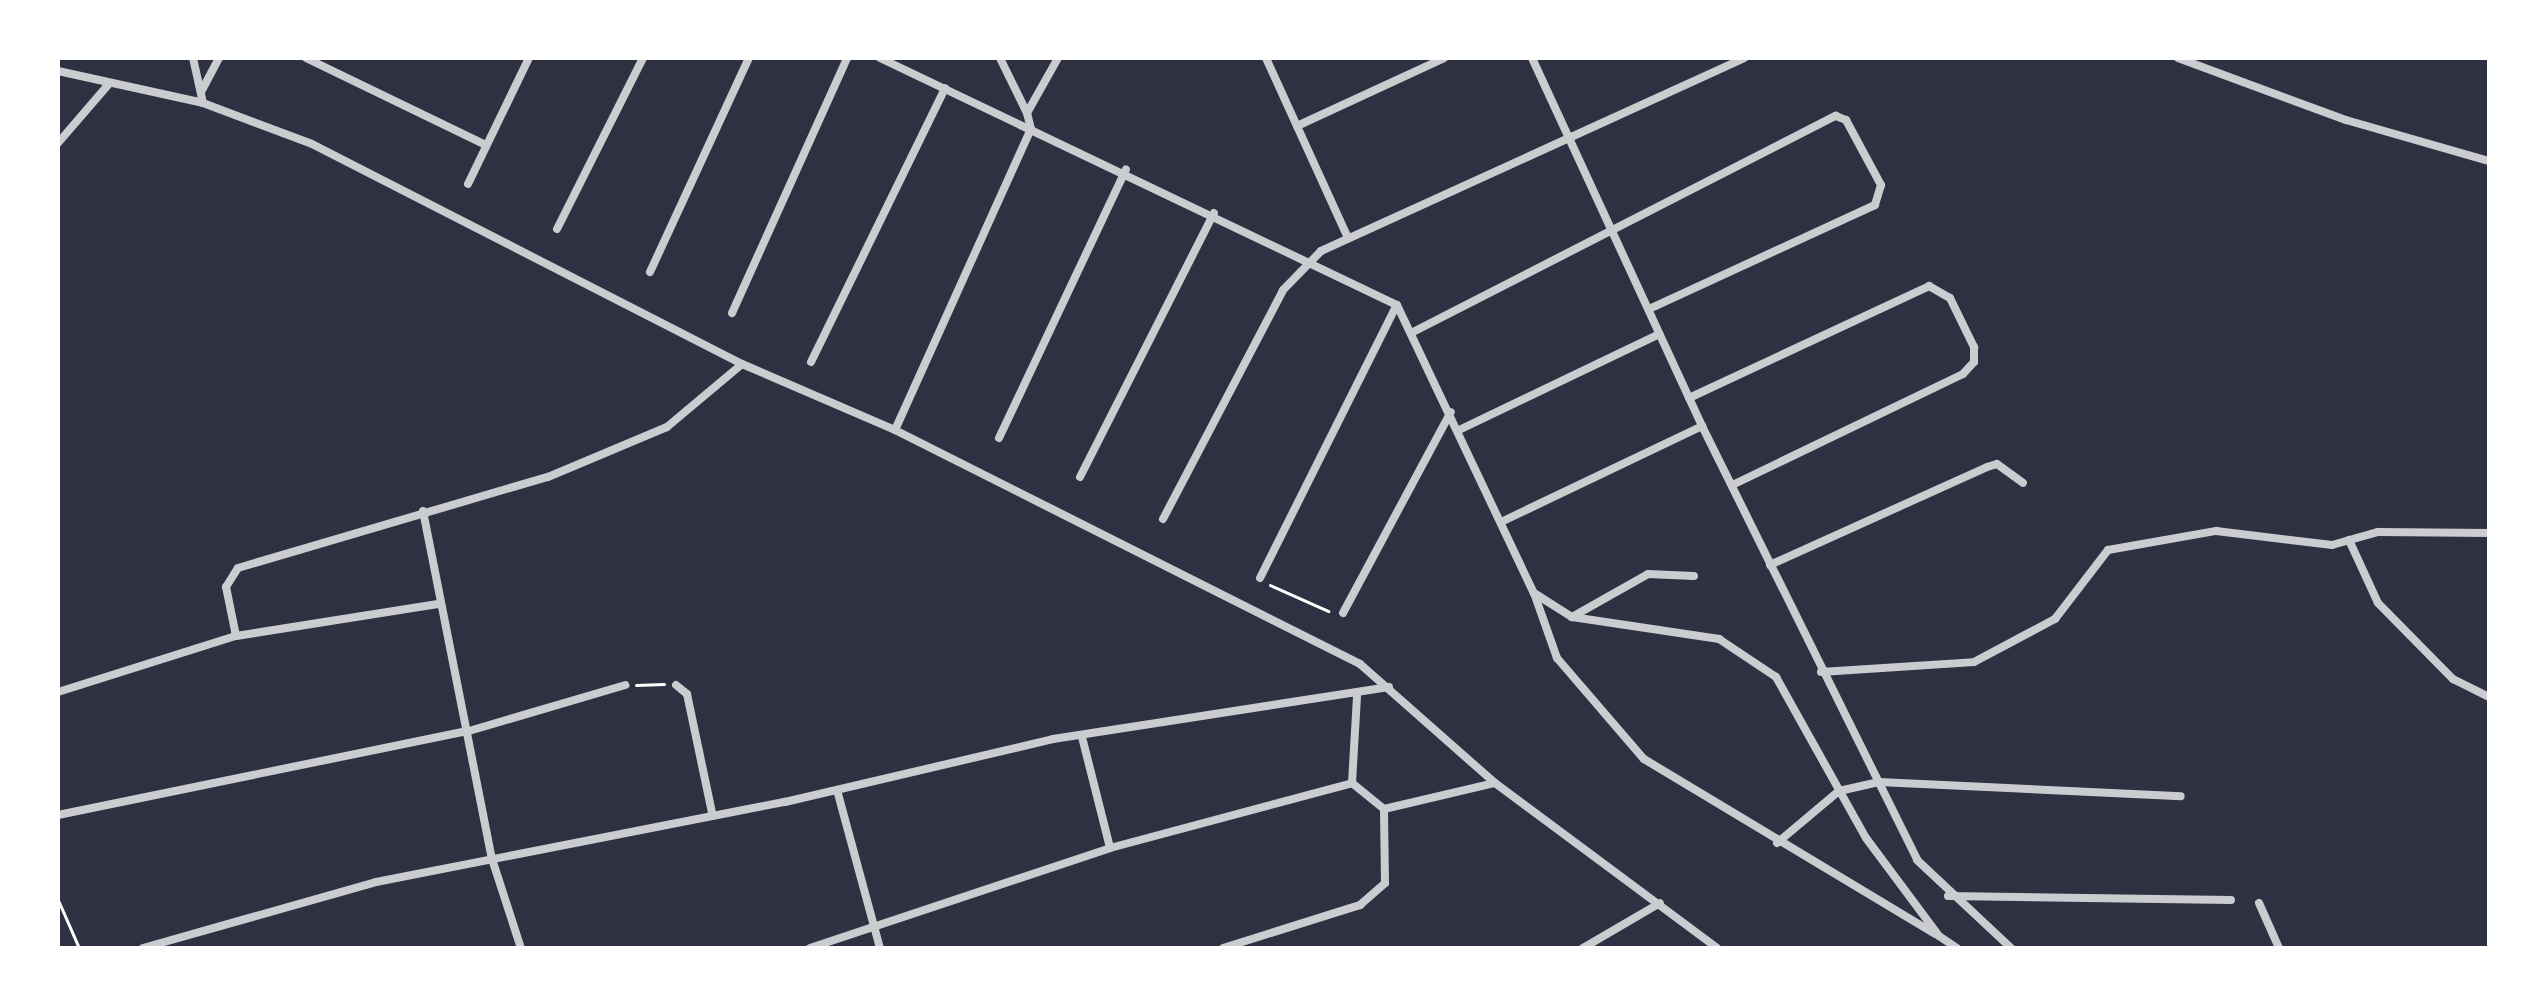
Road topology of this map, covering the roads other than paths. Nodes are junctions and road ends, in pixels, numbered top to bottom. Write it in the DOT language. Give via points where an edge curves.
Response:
graph roads {
  1 [pos="193,58"];
  2 [pos="219,58"];
  3 [pos="306,58"];
  4 [pos="527,58"];
  5 [pos="643,58"];
  6 [pos="749,58"];
  7 [pos="847,58"];
  8 [pos="880,58"];
  9 [pos="1000,58"];
  10 [pos="1058,58"];
  11 [pos="1266,58"];
  12 [pos="1444,58"];
  13 [pos="1532,58"];
  14 [pos="1744,58"];
  15 [pos="2178,58"];
  16 [pos="892,61"];
  17 [pos="58,71"];
  18 [pos="108,85"];
  19 [pos="945,88"];
  20 [pos="201,92"];
  21 [pos="203,103"];
  22 [pos="1027,113"];
  23 [pos="1297,126"];
  24 [pos="1031,129"];
  25 [pos="1566,135"];
  26 [pos="58,143"];
  27 [pos="486,145"];
  28 [pos="2489,161"];
  29 [pos="1126,169"];
  30 [pos="468,184"];
  31 [pos="1214,213"];
  32 [pos="557,229"];
  33 [pos="1613,231"];
  34 [pos="1347,236"];
  35 [pos="1311,262"];
  36 [pos="650,272"];
  37 [pos="1397,305"];
  38 [pos="1649,309"];
  39 [pos="732,313"];
  40 [pos="1413,332"];
  41 [pos="1659,334"];
  42 [pos="811,362"];
  43 [pos="742,364"];
  44 [pos="1689,398"];
  45 [pos="1451,412"];
  46 [pos="1702,426"];
  47 [pos="895,430"];
  48 [pos="1459,430"];
  49 [pos="999,438"];
  50 [pos="1080,477"];
  51 [pos="2023,483"];
  52 [pos="1732,485"];
  53 [pos="423,511"];
  54 [pos="1163,519"];
  55 [pos="1501,522"];
  56 [pos="2489,533"];
  57 [pos="2349,540"];
  58 [pos="1770,565"];
  59 [pos="1694,576"];
  60 [pos="1260,578"];
  61 [pos="1534,593"];
  62 [pos="439,604"];
  63 [pos="1343,613"];
  64 [pos="1572,617"];
  65 [pos="236,636"];
  66 [pos="1821,672"];
  67 [pos="625,685"];
  68 [pos="676,685"];
  69 [pos="1389,687"];
  70 [pos="58,692"];
  71 [pos="1357,695"];
  72 [pos="2489,697"];
  73 [pos="469,731"];
  74 [pos="1082,737"];
  75 [pos="1879,782"];
  76 [pos="1352,783"];
  77 [pos="1495,783"];
  78 [pos="837,790"];
  79 [pos="1839,791"];
  80 [pos="2181,796"];
  81 [pos="1384,809"];
  82 [pos="712,813"];
  83 [pos="58,815"];
  84 [pos="1777,843"];
  85 [pos="1110,848"];
  86 [pos="492,859"];
  87 [pos="1947,896"];
  88 [pos="2231,900"];
  89 [pos="1660,903"];
  90 [pos="2259,903"];
  91 [pos="873,929"];
  92 [pos="1939,936"];
  93 [pos="143,948"];
  94 [pos="521,948"];
  95 [pos="810,948"];
  96 [pos="880,948"];
  97 [pos="1223,948"];
  98 [pos="1583,948"];
  99 [pos="1717,948"];
  100 [pos="1957,948"];
  101 [pos="2011,948"];
  102 [pos="2279,948"];
  1 -- 20 [label="street"];
  2 -- 20 [label="street"];
  3 -- 27 [label="street"];
  4 -- 27 [label="street"];
  5 -- 32 [label="street"];
  6 -- 36 [label="street"];
  7 -- 39 [label="street"];
  8 -- 16 [label="street"];
  9 -- 22 [label="street"];
  10 -- 22 [label="street"];
  11 -- 23 [label="street"];
  12 -- 23 [label="street"];
  13 -- 25 [label="street"];
  14 -- 25 [label="street"];
  15 -- 28 [label="street" via="2346,120"];
  16 -- 19 [label="street"];
  17 -- 18 [label="street"];
  18 -- 21 [label="street"];
  18 -- 26 [label="street"];
  19 -- 24 [label="street"];
  19 -- 42 [label="street"];
  20 -- 21 [label="street"];
  21 -- 43 [label="street" via="312,144"];
  22 -- 24 [label="street"];
  23 -- 34 [label="street"];
  24 -- 29 [label="street"];
  24 -- 47 [label="street"];
  25 -- 33 [label="street"];
  25 -- 34 [label="street"];
  27 -- 30 [label="street"];
  29 -- 31 [label="street"];
  29 -- 49 [label="street"];
  31 -- 35 [label="street"];
  31 -- 50 [label="street"];
  33 -- 38 [label="street"];
  33 -- 38 [label="street" via="1836,116 1848,122 1881,185 1875,205"];
  33 -- 40 [label="street"];
  34 -- 35 [label="street"];
  35 -- 37 [label="street"];
  35 -- 54 [label="street" via="1283,290"];
  37 -- 40 [label="street"];
  37 -- 60 [label="street"];
  38 -- 41 [label="street"];
  40 -- 45 [label="street"];
  41 -- 44 [label="street"];
  41 -- 48 [label="street"];
  43 -- 47 [label="street"];
  43 -- 53 [label="street" via="667,427 548,477"];
  44 -- 46 [label="street"];
  44 -- 52 [label="street" via="1929,286 1950,298 1974,347 1974,362 1963,374"];
  45 -- 48 [label="street"];
  45 -- 63 [label="street"];
  46 -- 52 [label="street"];
  46 -- 55 [label="street"];
  47 -- 69 [label="street" via="1360,664"];
  48 -- 55 [label="street"];
  51 -- 58 [label="street" via="1997,464 1987,467"];
  52 -- 58 [label="street"];
  53 -- 62 [label="street"];
  53 -- 65 [label="street" via="238,568 226,587"];
  55 -- 61 [label="street"];
  56 -- 57 [label="street" via="2378,532"];
  57 -- 66 [label="street" via="2332,545 2216,531 2108,550 2055,619 1974,662"];
  57 -- 72 [label="street" via="2378,603 2453,679"];
  58 -- 66 [label="street"];
  59 -- 64 [label="street" via="1648,574"];
  61 -- 64 [label="street"];
  61 -- 84 [label="street" via="1557,658 1628,744"];
  62 -- 65 [label="street"];
  62 -- 73 [label="street"];
  64 -- 79 [label="street" via="1699,633 1736,646 1776,677"];
  65 -- 70 [label="street"];
  66 -- 75 [label="street"];
  67 -- 73 [label="street"];
  68 -- 82 [label="street" via="687,694"];
  69 -- 71 [label="street"];
  69 -- 77 [label="street"];
  71 -- 74 [label="street"];
  71 -- 76 [label="street"];
  73 -- 83 [label="street"];
  73 -- 86 [label="street"];
  74 -- 78 [label="street"];
  74 -- 85 [label="street"];
  75 -- 79 [label="street"];
  75 -- 80 [label="street"];
  75 -- 87 [label="street" via="1917,860"];
  76 -- 81 [label="street"];
  76 -- 85 [label="street"];
  77 -- 81 [label="street"];
  77 -- 89 [label="street"];
  78 -- 82 [label="street"];
  78 -- 91 [label="street"];
  79 -- 84 [label="street"];
  79 -- 92 [label="street"];
  81 -- 97 [label="street" via="1385,883 1375,898"];
  82 -- 86 [label="street"];
  84 -- 92 [label="street"];
  85 -- 91 [label="street"];
  86 -- 93 [label="street" via="376,882"];
  86 -- 94 [label="street"];
  87 -- 88 [label="street"];
  87 -- 101 [label="street"];
  89 -- 98 [label="street"];
  89 -- 99 [label="street"];
  90 -- 102 [label="street"];
  91 -- 95 [label="street"];
  91 -- 96 [label="street"];
  92 -- 100 [label="street"];
}
